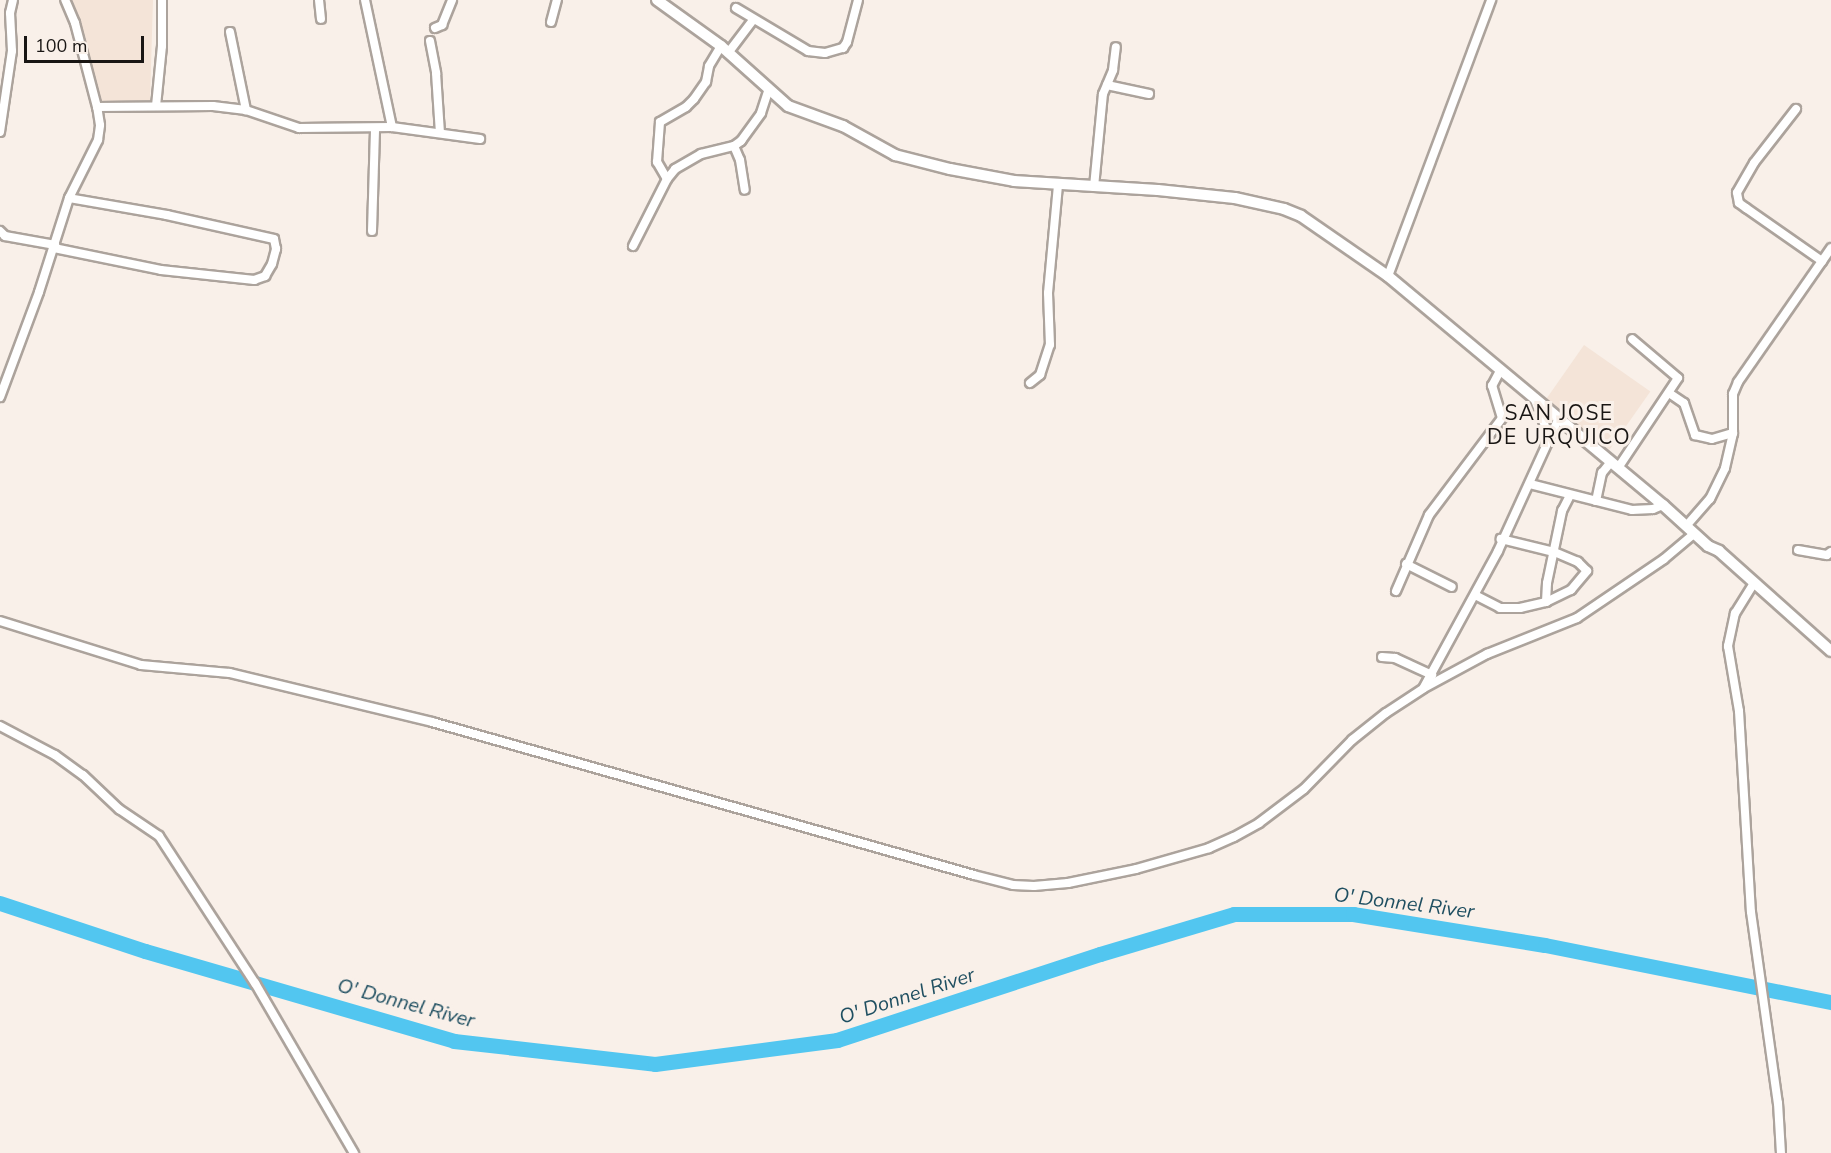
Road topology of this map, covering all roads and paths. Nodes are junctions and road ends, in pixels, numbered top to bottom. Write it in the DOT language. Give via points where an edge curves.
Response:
graph roads {
  1 [pos="13,0"];
  2 [pos="65,0"];
  3 [pos="162,0"];
  4 [pos="319,0"];
  5 [pos="365,0"];
  6 [pos="452,0"];
  7 [pos="556,0"];
  8 [pos="657,0"];
  9 [pos="858,0"];
  10 [pos="1491,0"];
  11 [pos="736,8"];
  12 [pos="321,19"];
  13 [pos="753,20"];
  14 [pos="551,22"];
  15 [pos="435,28"];
  16 [pos="230,32"];
  17 [pos="430,40"];
  18 [pos="1116,47"];
  19 [pos="724,50"];
  20 [pos="1107,85"];
  21 [pos="770,89"];
  22 [pos="1149,94"];
  23 [pos="156,106"];
  24 [pos="97,107"];
  25 [pos="1796,109"];
  26 [pos="246,110"];
  27 [pos="392,127"];
  28 [pos="375,128"];
  29 [pos="0,132"];
  30 [pos="440,133"];
  31 [pos="480,139"];
  32 [pos="734,146"];
  33 [pos="667,179"];
  34 [pos="1058,185"];
  35 [pos="1094,187"];
  36 [pos="745,190"];
  37 [pos="69,198"];
  38 [pos="0,231"];
  39 [pos="372,231"];
  40 [pos="55,246"];
  41 [pos="633,246"];
  42 [pos="1831,248"];
  43 [pos="1822,261"];
  44 [pos="1388,276"];
  45 [pos="1632,339"];
  46 [pos="1500,371"];
  47 [pos="1030,383"];
  48 [pos="1669,393"];
  49 [pos="0,396"];
  50 [pos="1535,400"];
  51 [pos="1558,420"];
  52 [pos="1733,433"];
  53 [pos="1545,448"];
  54 [pos="1614,465"];
  55 [pos="1530,484"];
  56 [pos="1570,495"];
  57 [pos="1596,501"];
  58 [pos="1663,505"];
  59 [pos="1691,529"];
  60 [pos="1501,539"];
  61 [pos="1798,550"];
  62 [pos="1554,552"];
  63 [pos="1831,552"];
  64 [pos="1406,564"];
  65 [pos="1754,583"];
  66 [pos="1452,587"];
  67 [pos="1396,591"];
  68 [pos="1475,596"];
  69 [pos="1546,602"];
  70 [pos="0,621"];
  71 [pos="1831,651"];
  72 [pos="1382,657"];
  73 [pos="1432,675"];
  74 [pos="1424,688"];
  75 [pos="0,726"];
  76 [pos="354,1153"];
  77 [pos="1781,1153"];
  1 -- 29 [label="street" via="12,51"];
  2 -- 24 [label="street"];
  3 -- 23 [label="street"];
  4 -- 12 [label="street"];
  5 -- 27 [label="street"];
  6 -- 15 [label="street" via="445,19"];
  7 -- 14 [label="street"];
  8 -- 19 [label="street"];
  9 -- 13 [label="street" via="847,42 843,48 825,53 808,51"];
  10 -- 44 [label="street"];
  11 -- 13 [label="street"];
  13 -- 19 [label="street"];
  16 -- 26 [label="street"];
  17 -- 30 [label="street"];
  18 -- 20 [label="street"];
  19 -- 21 [label="street"];
  19 -- 33 [label="street" via="709,66 706,82 694,99 660,122 657,162"];
  20 -- 22 [label="street"];
  20 -- 35 [label="street"];
  21 -- 32 [label="street" via="751,130"];
  21 -- 34 [label="street" via="788,106 843,126 895,154 950,169"];
  23 -- 24 [label="street"];
  23 -- 26 [label="street" via="193,104"];
  24 -- 37 [label="street" via="98,140"];
  25 -- 43 [label="street" via="1754,163 1737,193 1739,203"];
  26 -- 28 [label="street" via="299,128"];
  27 -- 28 [label="street"];
  27 -- 30 [label="street"];
  28 -- 39 [label="street"];
  30 -- 31 [label="street"];
  32 -- 33 [label="street" via="701,154 675,169"];
  32 -- 36 [label="street"];
  33 -- 41 [label="street"];
  34 -- 35 [label="street"];
  34 -- 47 [label="street" via="1047,311 1050,345 1040,375"];
  35 -- 44 [label="street" via="1158,189 1235,198 1284,209 1301,216"];
  37 -- 40 [label="street"];
  37 -- 40 [label="street" via="274,239 272,264 265,276 254,280 161,270"];
  38 -- 40 [label="street" via="5,236"];
  40 -- 49 [label="street"];
  42 -- 43 [label="street"];
  43 -- 52 [label="street" via="1736,388"];
  44 -- 46 [label="street"];
  45 -- 48 [label="street" via="1677,375"];
  46 -- 50 [label="street"];
  46 -- 64 [label="street" via="1492,386 1502,418 1429,515"];
  48 -- 52 [label="street" via="1684,403 1695,435 1712,439"];
  48 -- 54 [label="street"];
  50 -- 51 [label="street"];
  50 -- 53 [label="street" via="1546,429"];
  51 -- 53 [label="street"];
  51 -- 54 [label="street"];
  52 -- 59 [label="street" via="1720,481"];
  53 -- 55 [label="street"];
  54 -- 57 [label="street" via="1602,473"];
  54 -- 58 [label="street"];
  55 -- 56 [label="street"];
  55 -- 60 [label="street"];
  56 -- 57 [label="street"];
  56 -- 62 [label="street" via="1562,512"];
  57 -- 58 [label="street" via="1642,511"];
  58 -- 59 [label="street"];
  59 -- 65 [label="street"];
  59 -- 74 [label="street" via="1656,565 1577,618 1487,654"];
  60 -- 62 [label="street"];
  60 -- 68 [label="street"];
  61 -- 63 [label="street" via="1827,555"];
  62 -- 69 [label="street"];
  62 -- 69 [label="street" via="1578,562 1587,571 1571,590"];
  64 -- 66 [label="street"];
  64 -- 67 [label="street"];
  65 -- 71 [label="street"];
  65 -- 77 [label="street" via="1735,613 1728,646 1739,711 1751,912 1778,1103"];
  68 -- 69 [label="street" via="1510,610"];
  68 -- 73 [label="street"];
  70 -- 74 [label="street" via="141,664 230,674 432,722 974,875 1034,886 1136,869 1234,837 1304,789 1369,726"];
  72 -- 73 [label="street" via="1395,658"];
  73 -- 74 [label="street"];
  75 -- 76 [label="street" via="55,755 119,809 159,836 255,983"];
}
